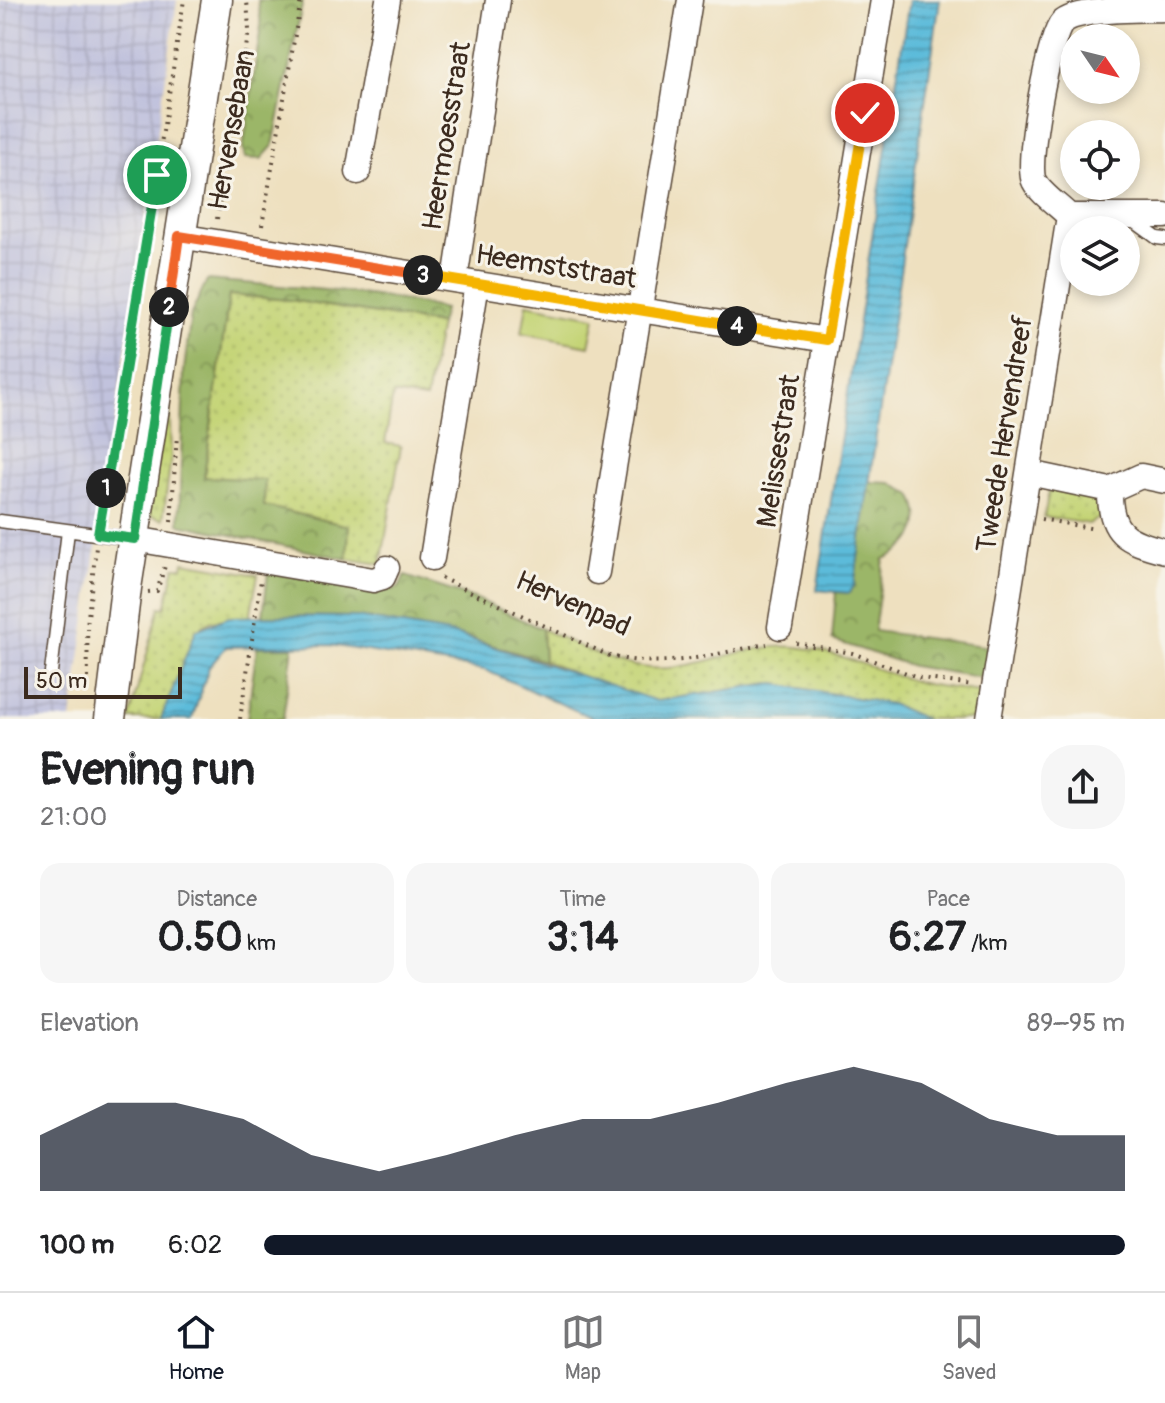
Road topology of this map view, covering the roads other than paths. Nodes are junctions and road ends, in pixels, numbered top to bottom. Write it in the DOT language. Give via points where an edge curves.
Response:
graph roads {
  1 [pos="217,0"];
  2 [pos="388,0"];
  3 [pos="498,0"];
  4 [pos="690,0"];
  5 [pos="883,0"];
  6 [pos="1165,9"];
  7 [pos="358,172"];
  8 [pos="1069,216"];
  9 [pos="1165,216"];
  10 [pos="1140,217"];
  11 [pos="1140,226"];
  12 [pos="179,236"];
  13 [pos="1165,239"];
  14 [pos="1060,274"];
  15 [pos="466,282"];
  16 [pos="639,311"];
  17 [pos="827,340"];
  18 [pos="1029,473"];
  19 [pos="1165,481"];
  20 [pos="1110,490"];
  21 [pos="0,521"];
  22 [pos="68,531"];
  23 [pos="135,539"];
  24 [pos="1165,551"];
  25 [pos="387,568"];
  26 [pos="434,568"];
  27 [pos="597,572"];
  28 [pos="783,637"];
  29 [pos="51,672"];
  30 [pos="110,719"];
  31 [pos="989,719"];
  1 -- 12 [label="street, Hervensebaan"];
  2 -- 7 [label="street"];
  3 -- 15 [label="street, Heermoesstraat"];
  4 -- 16 [label="street"];
  5 -- 17 [label="street, Melissestraat"];
  6 -- 8 [label="street" via="1076,14 1057,32 1031,160 1034,180"];
  9 -- 10 [label="street"];
  11 -- 13 [label="lane"];
  12 -- 15 [label="street, Heemststraat"];
  12 -- 23 [label="street, Hervensebaan"];
  14 -- 18 [label="street, Tweede Hervendreef"];
  15 -- 16 [label="street, Heemststraat"];
  15 -- 26 [label="street, Heermoesstraat"];
  16 -- 17 [label="street, Heemststraat"];
  16 -- 27 [label="street"];
  17 -- 28 [label="street, Melissestraat"];
  18 -- 20 [label="street"];
  18 -- 31 [label="street, Tweede Hervendreef"];
  19 -- 20 [label="street" via="1141,476"];
  20 -- 24 [label="street" via="1112,521 1123,535 1138,545"];
  21 -- 22 [label="lane"];
  22 -- 23 [label="lane"];
  22 -- 29 [label="lane"];
  23 -- 25 [label="street" via="373,580 383,577"];
  23 -- 30 [label="street, Hervensebaan"];
}
